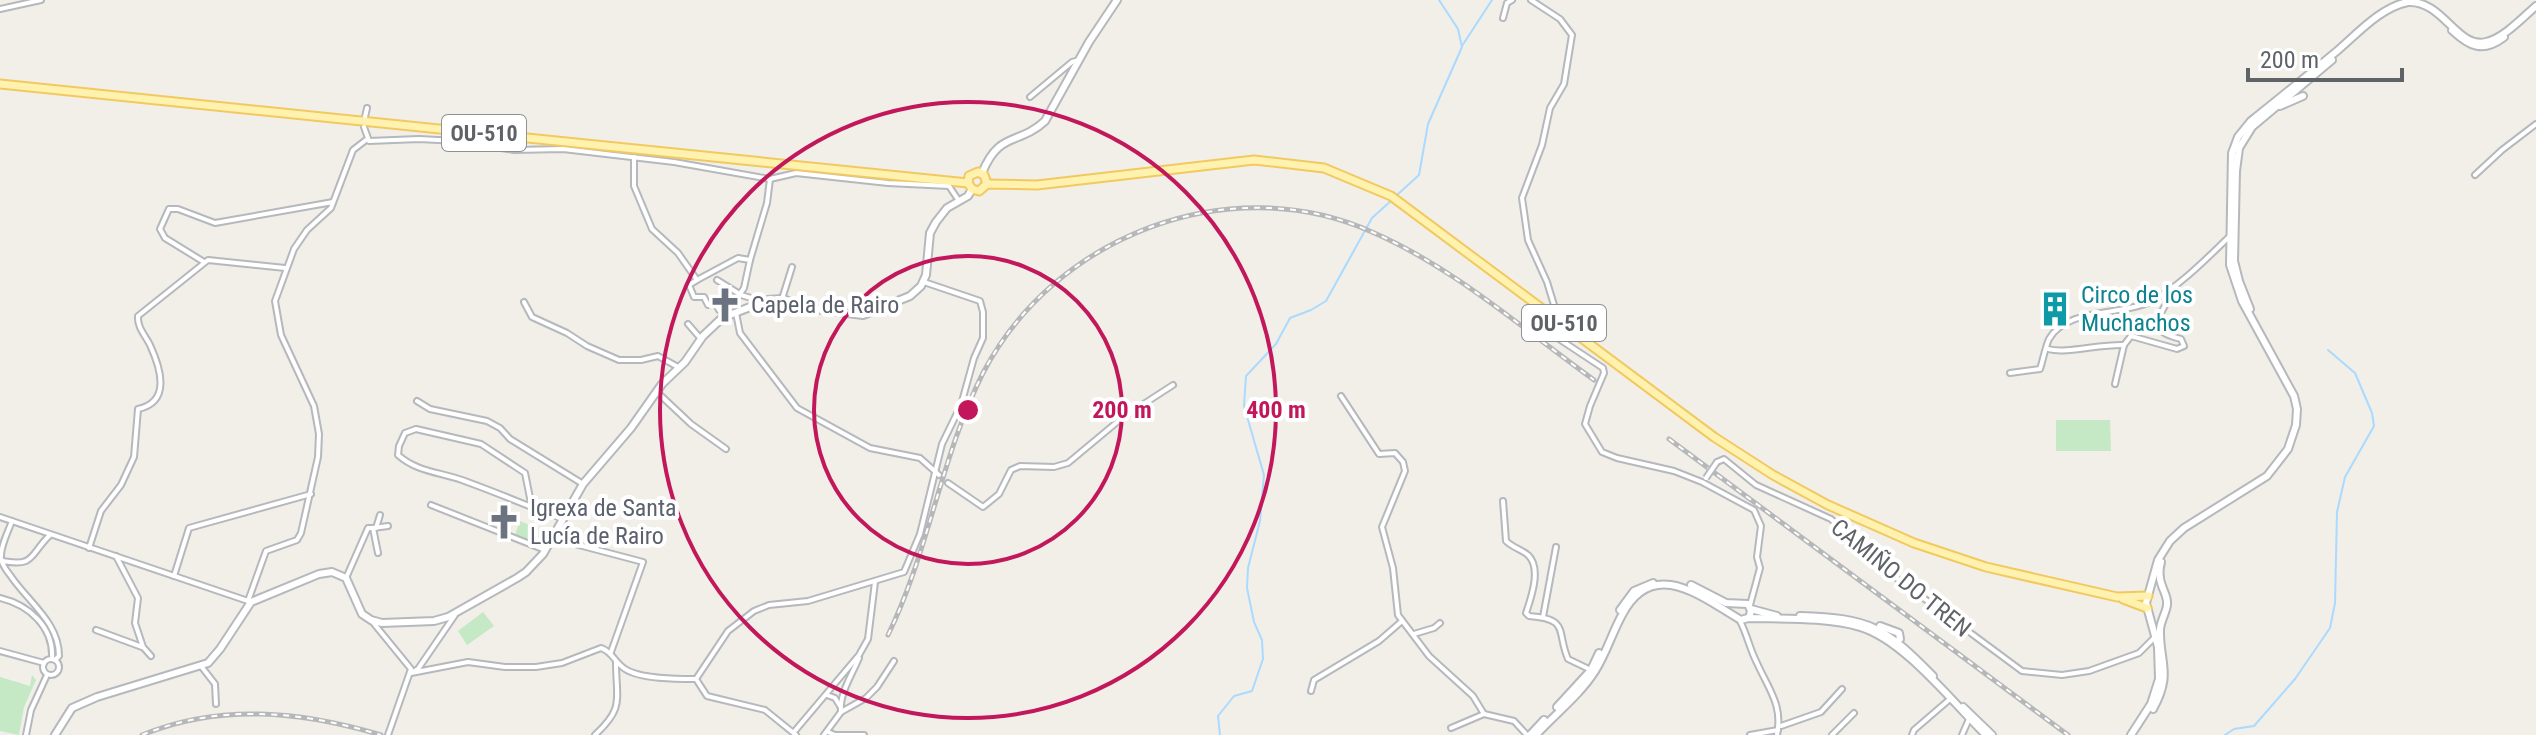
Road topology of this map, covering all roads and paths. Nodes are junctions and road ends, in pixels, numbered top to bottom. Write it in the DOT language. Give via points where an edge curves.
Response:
graph roads {
  1 [pos="41,0"];
  2 [pos="1117,0"];
  3 [pos="1512,0"];
  4 [pos="1531,0"];
  5 [pos="2419,2"];
  6 [pos="2402,7"];
  7 [pos="0,9"];
  8 [pos="2536,9"];
  9 [pos="1503,18"];
  10 [pos="2362,34"];
  11 [pos="2348,42"];
  12 [pos="2338,55"];
  13 [pos="1080,60"];
  14 [pos="2314,73"];
  15 [pos="0,84"];
  16 [pos="1030,97"];
  17 [pos="2277,103"];
  18 [pos="367,108"];
  19 [pos="2264,115"];
  20 [pos="365,117"];
  21 [pos="2536,124"];
  22 [pos="364,127"];
  23 [pos="2238,137"];
  24 [pos="366,140"];
  25 [pos="634,157"];
  26 [pos="2236,162"];
  27 [pos="982,173"];
  28 [pos="2475,175"];
  29 [pos="770,179"];
  30 [pos="987,184"];
  31 [pos="970,186"];
  32 [pos="2236,186"];
  33 [pos="959,201"];
  34 [pos="333,202"];
  35 [pos="2231,220"];
  36 [pos="2229,237"];
  37 [pos="750,260"];
  38 [pos="2234,261"];
  39 [pos="204,262"];
  40 [pos="792,267"];
  41 [pos="285,268"];
  42 [pos="697,280"];
  43 [pos="717,280"];
  44 [pos="924,282"];
  45 [pos="741,295"];
  46 [pos="2161,295"];
  47 [pos="782,299"];
  48 [pos="524,302"];
  49 [pos="763,302"];
  50 [pos="1554,305"];
  51 [pos="730,314"];
  52 [pos="1546,320"];
  53 [pos="2253,320"];
  54 [pos="688,324"];
  55 [pos="701,339"];
  56 [pos="2124,345"];
  57 [pos="2046,349"];
  58 [pos="679,368"];
  59 [pos="2010,373"];
  60 [pos="2115,384"];
  61 [pos="1173,385"];
  62 [pos="657,391"];
  63 [pos="1341,396"];
  64 [pos="417,401"];
  65 [pos="726,449"];
  66 [pos="934,470"];
  67 [pos="939,475"];
  68 [pos="1704,480"];
  69 [pos="948,483"];
  70 [pos="583,484"];
  71 [pos="311,494"];
  72 [pos="1503,501"];
  73 [pos="431,505"];
  74 [pos="532,508"];
  75 [pos="380,515"];
  76 [pos="0,517"];
  77 [pos="562,518"];
  78 [pos="12,521"];
  79 [pos="388,526"];
  80 [pos="375,528"];
  81 [pos="50,535"];
  82 [pos="552,538"];
  83 [pos="1556,547"];
  84 [pos="89,548"];
  85 [pos="545,550"];
  86 [pos="2164,551"];
  87 [pos="378,553"];
  88 [pos="116,556"];
  89 [pos="2,561"];
  90 [pos="174,576"];
  91 [pos="346,578"];
  92 [pos="875,580"];
  93 [pos="2149,595"];
  94 [pos="2164,595"];
  95 [pos="2117,597"];
  96 [pos="0,598"];
  97 [pos="249,601"];
  98 [pos="1745,605"];
  99 [pos="2148,610"];
  100 [pos="459,612"];
  101 [pos="2163,612"];
  102 [pos="1543,617"];
  103 [pos="371,620"];
  104 [pos="1742,620"];
  105 [pos="1402,621"];
  106 [pos="1440,623"];
  107 [pos="1850,624"];
  108 [pos="96,630"];
  109 [pos="1414,634"];
  110 [pos="1890,634"];
  111 [pos="2156,636"];
  112 [pos="1897,642"];
  113 [pos="143,647"];
  114 [pos="0,651"];
  115 [pos="611,652"];
  116 [pos="859,655"];
  117 [pos="151,656"];
  118 [pos="54,659"];
  119 [pos="616,661"];
  120 [pos="894,661"];
  121 [pos="1911,661"];
  122 [pos="44,663"];
  123 [pos="201,666"];
  124 [pos="1590,671"];
  125 [pos="411,673"];
  126 [pos="47,675"];
  127 [pos="696,679"];
  128 [pos="1842,689"];
  129 [pos="1311,691"];
  130 [pos="827,695"];
  131 [pos="1573,696"];
  132 [pos="1950,699"];
  133 [pos="216,704"];
  134 [pos="841,709"];
  135 [pos="1854,713"];
  136 [pos="1484,714"];
  137 [pos="1973,719"];
  138 [pos="1451,728"];
  139 [pos="1779,730"];
  140 [pos="826,733"];
  141 [pos="795,734"];
  142 [pos="26,735"];
  143 [pos="55,735"];
  144 [pos="388,735"];
  145 [pos="595,735"];
  146 [pos="864,735"];
  147 [pos="1528,735"];
  148 [pos="1536,735"];
  149 [pos="1750,735"];
  150 [pos="1832,735"];
  151 [pos="1912,735"];
  152 [pos="1962,735"];
  153 [pos="1989,735"];
  154 [pos="2132,735"];
  1 -- 7 [label="street"];
  2 -- 13 [label="street"];
  3 -- 9 [label="street"];
  4 -- 50 [label="street" via="1560,19 1572,35 1564,84 1550,108 1522,198 1528,240"];
  5 -- 6 [label="street"];
  5 -- 8 [label="street" via="2480,43 2496,38"];
  5 -- 11 [label="street" via="2390,9"];
  6 -- 8 [label="street" via="2429,10 2467,43 2482,48 2498,42"];
  6 -- 10 [label="street"];
  10 -- 11 [label="street"];
  10 -- 12 [label="street"];
  11 -- 12 [label="street"];
  11 -- 14 [label="street"];
  12 -- 14 [label="street"];
  13 -- 16 [label="street"];
  13 -- 27 [label="street" via="1045,121 994,150"];
  14 -- 17 [label="street"];
  14 -- 17 [label="street" via="2301,90"];
  15 -- 31 [label="main road, OU-510"];
  17 -- 19 [label="street"];
  17 -- 23 [label="street"];
  18 -- 20 [label="street"];
  19 -- 23 [label="street"];
  19 -- 26 [label="street" via="2243,139"];
  21 -- 28 [label="street"];
  22 -- 24 [label="street"];
  23 -- 26 [label="street"];
  23 -- 35 [label="street" via="2232,153"];
  24 -- 25 [label="street" via="457,141"];
  24 -- 34 [label="street" via="353,150"];
  25 -- 29 [label="street"];
  25 -- 42 [label="street" via="634,186 652,229"];
  26 -- 32 [label="street"];
  27 -- 30 [label="main road"];
  27 -- 31 [label="main road" via="972,174"];
  29 -- 33 [label="street" via="796,173 949,186"];
  29 -- 37 [label="street"];
  30 -- 31 [label="main road, OU-510" via="979,191"];
  30 -- 95 [label="main road, OU-510" via="1037,185 1254,160 1324,168 1391,196 1714,437 1803,492 1966,561"];
  31 -- 33 [label="street" via="968,196"];
  32 -- 35 [label="street"];
  32 -- 38 [label="street"];
  33 -- 44 [label="street" via="934,225"];
  34 -- 39 [label="street" via="215,223 169,209 160,229 165,238"];
  34 -- 41 [label="street" via="301,237"];
  35 -- 36 [label="street"];
  36 -- 38 [label="street"];
  36 -- 46 [label="street"];
  36 -- 53 [label="street" via="2233,279"];
  37 -- 42 [label="street" via="738,258"];
  37 -- 45 [label="street"];
  38 -- 53 [label="street"];
  39 -- 41 [label="street"];
  39 -- 84 [label="street" via="138,316 161,387 151,406 138,409 134,457 101,511"];
  40 -- 47 [label="street"];
  41 -- 71 [label="street" via="275,301 277,322 314,406 319,434"];
  42 -- 51 [label="street" via="689,285 694,297 704,297 708,305 715,303"];
  43 -- 45 [label="street"];
  44 -- 47 [label="street" via="910,296 863,315"];
  44 -- 66 [label="street" via="980,301 983,312 983,338"];
  45 -- 49 [label="street"];
  45 -- 51 [label="street"];
  46 -- 56 [label="street" via="2167,302 2158,328 2181,339 2184,346 2177,349 2131,336"];
  46 -- 57 [label="street" via="2139,306 2068,323 2050,337"];
  47 -- 49 [label="street"];
  48 -- 58 [label="street" via="532,317 619,360 658,356"];
  49 -- 51 [label="street"];
  51 -- 55 [label="street"];
  51 -- 66 [label="street" via="797,408 870,448 920,458"];
  52 -- 68 [label="street" via="1547,331 1603,368 1585,424 1602,452"];
  53 -- 86 [label="street" via="2295,401 2291,441 2263,479 2189,525"];
  54 -- 55 [label="street"];
  55 -- 58 [label="street"];
  56 -- 57 [label="street" via="2058,353"];
  56 -- 60 [label="street"];
  57 -- 59 [label="street" via="2040,369"];
  58 -- 62 [label="street"];
  61 -- 69 [label="street" via="1068,463 1011,470 999,494 983,507"];
  62 -- 65 [label="street"];
  62 -- 70 [label="street"];
  63 -- 105 [label="street" via="1379,454 1395,453 1403,462 1405,471 1382,527"];
  64 -- 70 [label="street" via="430,409 487,421"];
  66 -- 67 [label="street"];
  66 -- 92 [label="street" via="920,534 904,572"];
  68 -- 98 [label="street" via="1754,510 1761,526 1760,568"];
  68 -- 111 [label="street, CAMIÑO DO TREN, bridge" via="1724,459 1756,485 1831,519 1891,574 2022,671 2089,671 2139,653"];
  70 -- 77 [label="street"];
  71 -- 90 [label="street" via="189,528"];
  71 -- 97 [label="street" via="297,540 266,551"];
  72 -- 102 [label="street" via="1506,541 1533,565 1526,613"];
  73 -- 85 [label="street"];
  74 -- 74 [label="street" via="406,462 398,455 405,433 416,429 481,444 525,473"];
  74 -- 77 [label="street"];
  75 -- 80 [label="street"];
  76 -- 78 [label="street"];
  77 -- 82 [label="street"];
  78 -- 81 [label="street"];
  78 -- 89 [label="street"];
  79 -- 80 [label="street"];
  80 -- 87 [label="street"];
  80 -- 91 [label="street" via="368,528"];
  81 -- 84 [label="street"];
  81 -- 89 [label="street" via="29,561"];
  82 -- 85 [label="street"];
  82 -- 115 [label="street" via="643,562"];
  83 -- 102 [label="street"];
  84 -- 88 [label="street"];
  85 -- 100 [label="street" via="526,572"];
  86 -- 93 [label="street"];
  86 -- 94 [label="street" via="2159,576"];
  88 -- 90 [label="street"];
  88 -- 113 [label="street" via="138,598 135,623"];
  89 -- 118 [label="street" via="53,627 59,645"];
  90 -- 97 [label="street"];
  91 -- 97 [label="street" via="319,574"];
  91 -- 103 [label="street" via="358,608"];
  92 -- 116 [label="street" via="868,639"];
  92 -- 127 [label="street" via="754,611 728,631"];
  93 -- 94 [label="street"];
  93 -- 95 [label="main road"];
  93 -- 99 [label="street"];
  94 -- 101 [label="street"];
  95 -- 99 [label="main road"];
  96 -- 118 [label="street" via="17,602 39,620 48,632"];
  97 -- 123 [label="street" via="220,649"];
  98 -- 104 [label="street"];
  98 -- 104 [label="street"];
  98 -- 110 [label="street" via="1764,614 1840,618"];
  98 -- 124 [label="street" via="1726,603 1681,582 1643,586 1624,602"];
  99 -- 101 [label="street"];
  99 -- 111 [label="street"];
  100 -- 103 [label="street" via="434,621"];
  100 -- 125 [label="street"];
  101 -- 111 [label="street"];
  101 -- 154 [label="street" via="2163,685"];
  102 -- 124 [label="street" via="1561,628 1568,659"];
  103 -- 125 [label="street"];
  104 -- 107 [label="street"];
  104 -- 131 [label="street" via="1678,585 1642,591 1628,604 1596,669"];
  104 -- 139 [label="street" via="1773,694"];
  105 -- 109 [label="street"];
  105 -- 129 [label="street" via="1314,680"];
  106 -- 109 [label="street"];
  107 -- 110 [label="street"];
  107 -- 121 [label="street" via="1888,640"];
  108 -- 113 [label="street"];
  109 -- 136 [label="street"];
  110 -- 112 [label="street"];
  111 -- 154 [label="street" via="2158,684"];
  112 -- 121 [label="street"];
  112 -- 137 [label="street"];
  113 -- 117 [label="street"];
  114 -- 122 [label="street"];
  115 -- 119 [label="street"];
  115 -- 125 [label="street" via="601,648 536,667 468,662"];
  116 -- 130 [label="street"];
  116 -- 134 [label="street"];
  118 -- 122 [label="street"];
  118 -- 126 [label="street" via="59,671"];
  119 -- 127 [label="street" via="630,672"];
  119 -- 145 [label="street" via="618,708"];
  120 -- 134 [label="street" via="866,698"];
  121 -- 132 [label="street"];
  122 -- 126 [label="street"];
  123 -- 133 [label="street" via="215,684"];
  123 -- 143 [label="street" via="72,708"];
  124 -- 131 [label="street"];
  124 -- 147 [label="street"];
  125 -- 144 [label="street"];
  126 -- 142 [label="street"];
  127 -- 141 [label="street" via="707,696 765,710"];
  128 -- 139 [label="street" via="1821,712"];
  130 -- 134 [label="street"];
  130 -- 141 [label="street"];
  131 -- 148 [label="street"];
  132 -- 137 [label="street"];
  132 -- 151 [label="street"];
  134 -- 140 [label="street"];
  135 -- 150 [label="street"];
  136 -- 138 [label="street"];
  136 -- 147 [label="street" via="1514,721"];
  137 -- 152 [label="street"];
  137 -- 153 [label="street"];
  139 -- 149 [label="street"];
  140 -- 146 [label="street"];
}
